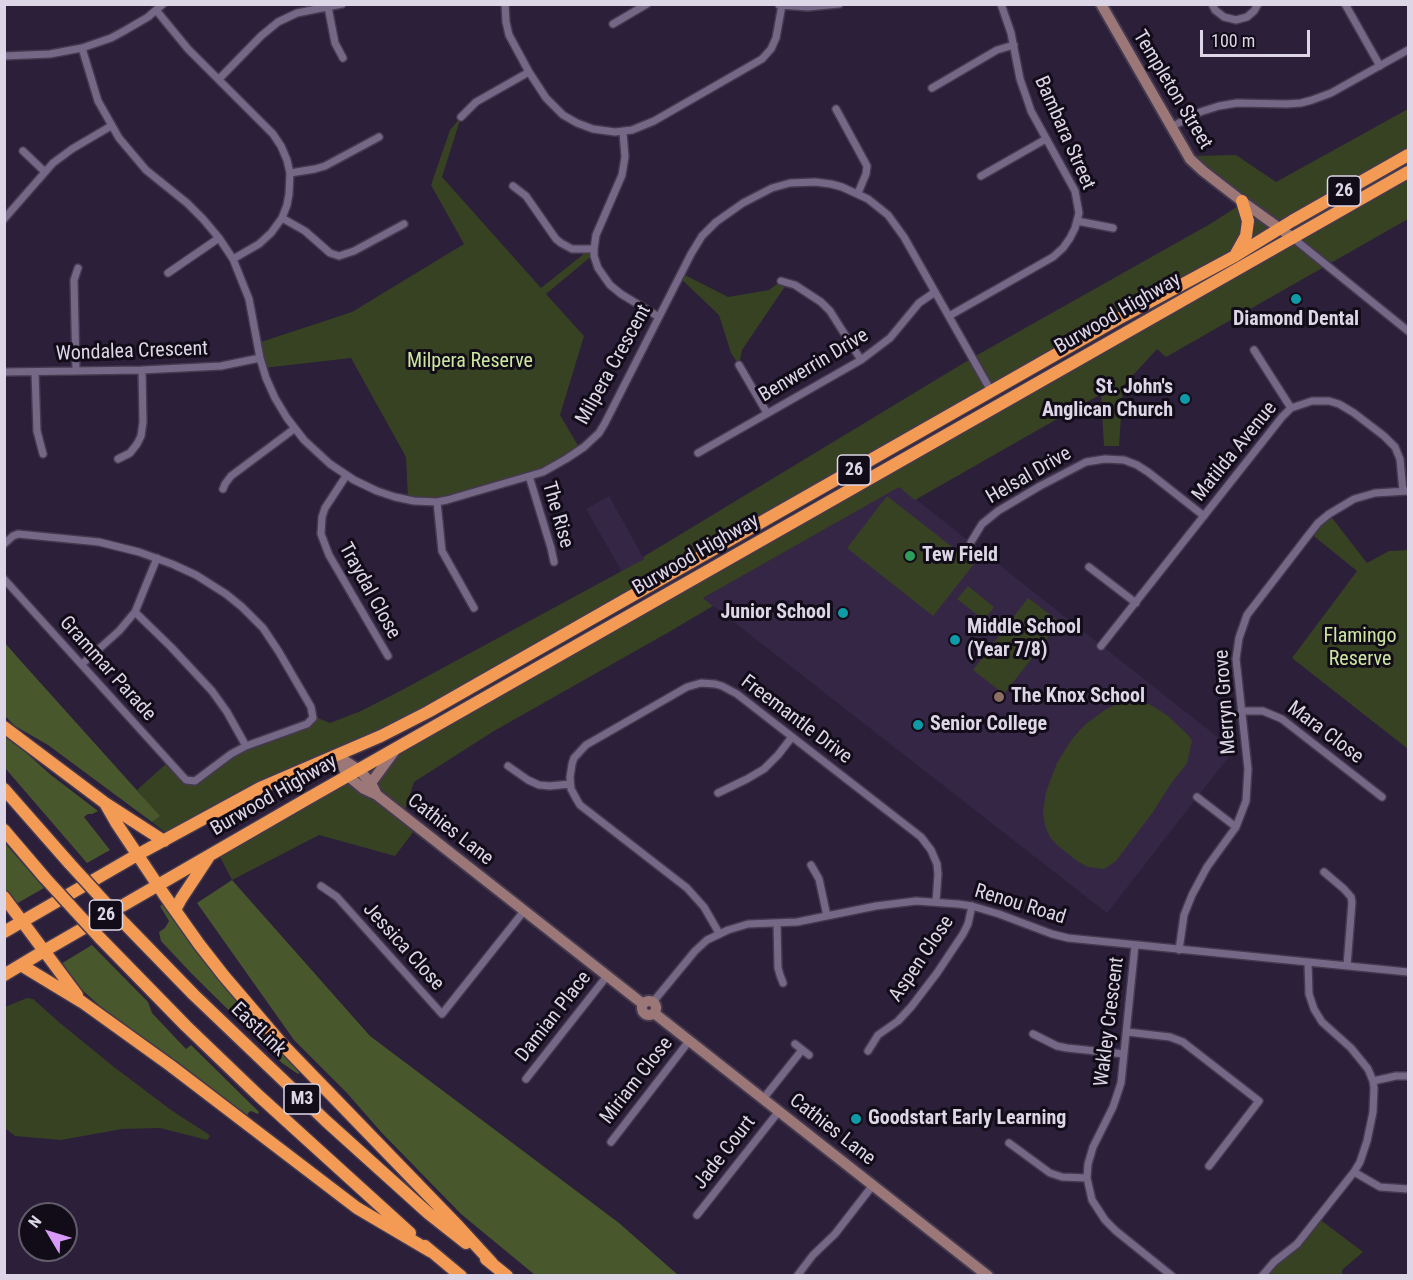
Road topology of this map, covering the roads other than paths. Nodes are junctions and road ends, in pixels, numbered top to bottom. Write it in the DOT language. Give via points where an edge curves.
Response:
graph roads {
  1 [pos="342,4"];
  2 [pos="505,4"];
  3 [pos="647,4"];
  4 [pos="839,4"];
  5 [pos="1000,4"];
  6 [pos="1101,4"];
  7 [pos="1212,4"];
  8 [pos="1258,4"];
  9 [pos="1345,4"];
  10 [pos="781,5"];
  11 [pos="160,7"];
  12 [pos="328,7"];
  13 [pos="613,24"];
  14 [pos="1014,45"];
  15 [pos="82,48"];
  16 [pos="1408,50"];
  17 [pos="4,56"];
  18 [pos="343,58"];
  19 [pos="1380,66"];
  20 [pos="529,72"];
  21 [pos="219,79"];
  22 [pos="932,87"];
  23 [pos="836,109"];
  24 [pos="461,117"];
  25 [pos="111,126"];
  26 [pos="1171,127"];
  27 [pos="623,132"];
  28 [pos="379,137"];
  29 [pos="1046,139"];
  30 [pos="24,151"];
  31 [pos="1408,155"];
  32 [pos="45,172"];
  33 [pos="1408,172"];
  34 [pos="290,173"];
  35 [pos="981,176"];
  36 [pos="513,186"];
  37 [pos="858,193"];
  38 [pos="1242,201"];
  39 [pos="282,218"];
  40 [pos="4,219"];
  41 [pos="1077,221"];
  42 [pos="404,224"];
  43 [pos="1113,228"];
  44 [pos="1280,229"];
  45 [pos="219,238"];
  46 [pos="1293,238"];
  47 [pos="594,249"];
  48 [pos="1235,255"];
  49 [pos="233,260"];
  50 [pos="78,268"];
  51 [pos="168,273"];
  52 [pos="781,281"];
  53 [pos="935,292"];
  54 [pos="949,316"];
  55 [pos="659,317"];
  56 [pos="1408,331"];
  57 [pos="1254,350"];
  58 [pos="260,358"];
  59 [pos="861,360"];
  60 [pos="739,365"];
  61 [pos="142,369"];
  62 [pos="76,371"];
  63 [pos="4,372"];
  64 [pos="35,372"];
  65 [pos="991,392"];
  66 [pos="1291,408"];
  67 [pos="767,413"];
  68 [pos="294,429"];
  69 [pos="698,453"];
  70 [pos="43,454"];
  71 [pos="118,459"];
  72 [pos="346,476"];
  73 [pos="529,476"];
  74 [pos="223,489"];
  75 [pos="1406,491"];
  76 [pos="437,502"];
  77 [pos="1204,516"];
  78 [pos="971,542"];
  79 [pos="4,544"];
  80 [pos="157,558"];
  81 [pos="554,562"];
  82 [pos="1089,567"];
  83 [pos="4,579"];
  84 [pos="1136,603"];
  85 [pos="474,608"];
  86 [pos="135,612"];
  87 [pos="1101,646"];
  88 [pos="388,656"];
  89 [pos="82,664"];
  90 [pos="1241,711"];
  91 [pos="428,712"];
  92 [pos="438,725"];
  93 [pos="4,727"];
  94 [pos="792,737"];
  95 [pos="246,746"];
  96 [pos="397,748"];
  97 [pos="336,755"];
  98 [pos="508,766"];
  99 [pos="353,773"];
  100 [pos="371,783"];
  101 [pos="570,784"];
  102 [pos="4,789"];
  103 [pos="718,793"];
  104 [pos="377,795"];
  105 [pos="1197,797"];
  106 [pos="1382,797"];
  107 [pos="105,803"];
  108 [pos="1236,827"];
  109 [pos="4,830"];
  110 [pos="164,841"];
  111 [pos="137,855"];
  112 [pos="210,855"];
  113 [pos="811,865"];
  114 [pos="1324,872"];
  115 [pos="158,885"];
  116 [pos="321,886"];
  117 [pos="4,897"];
  118 [pos="936,902"];
  119 [pos="972,906"];
  120 [pos="175,910"];
  121 [pos="524,911"];
  122 [pos="826,916"];
  123 [pos="23,921"];
  124 [pos="777,923"];
  125 [pos="4,933"];
  126 [pos="720,933"];
  127 [pos="1135,945"];
  128 [pos="1179,950"];
  129 [pos="44,951"];
  130 [pos="1308,963"];
  131 [pos="21,965"];
  132 [pos="1347,966"];
  133 [pos="1408,972"];
  134 [pos="4,975"];
  135 [pos="607,976"];
  136 [pos="783,983"];
  137 [pos="82,1002"];
  138 [pos="650,1006"];
  139 [pos="1127,1032"];
  140 [pos="1033,1034"];
  141 [pos="689,1041"];
  142 [pos="795,1044"];
  143 [pos="802,1050"];
  144 [pos="868,1051"];
  145 [pos="1124,1054"];
  146 [pos="809,1055"];
  147 [pos="1408,1076"];
  148 [pos="526,1079"];
  149 [pos="1373,1081"];
  150 [pos="763,1099"];
  151 [pos="778,1111"];
  152 [pos="611,1142"];
  153 [pos="1009,1143"];
  154 [pos="1209,1166"];
  155 [pos="1354,1172"];
  156 [pos="1087,1178"];
  157 [pos="873,1185"];
  158 [pos="1408,1189"];
  159 [pos="697,1215"];
  160 [pos="430,1251"];
  161 [pos="492,1263"];
  162 [pos="461,1275"];
  163 [pos="507,1275"];
  164 [pos="798,1275"];
  165 [pos="988,1275"];
  166 [pos="1172,1275"];
  167 [pos="1262,1275"];
  1 -- 12 [label="street"];
  2 -- 20 [label="street" via="507,29"];
  3 -- 13 [label="street"];
  4 -- 10 [label="street"];
  5 -- 14 [label="street, Bambara Street"];
  6 -- 26 [label="street, Templeton Street"];
  7 -- 8 [label="street" via="1224,17 1236,21 1251,14"];
  9 -- 19 [label="street"];
  10 -- 27 [label="street" via="776,38 762,59 654,121"];
  11 -- 15 [label="street" via="111,38"];
  11 -- 21 [label="street" via="183,43"];
  12 -- 18 [label="street" via="335,43"];
  12 -- 21 [label="street" via="297,13 278,22"];
  14 -- 22 [label="street" via="997,50"];
  14 -- 29 [label="street, Bambara Street" via="1022,87"];
  15 -- 17 [label="street"];
  15 -- 25 [label="street, Milpera Crescent" via="98,100"];
  16 -- 19 [label="street"];
  19 -- 26 [label="street" via="1312,100 1219,106"];
  20 -- 24 [label="street" via="476,102"];
  20 -- 27 [label="street" via="546,98 570,119 593,129"];
  21 -- 34 [label="street" via="273,134 285,153"];
  23 -- 37 [label="street" via="867,166"];
  25 -- 32 [label="street" via="72,149"];
  25 -- 45 [label="street, Milpera Crescent" via="141,165 196,211"];
  26 -- 38 [label="street, Templeton Street" via="1194,164"];
  27 -- 47 [label="street" via="622,175 598,228"];
  28 -- 34 [label="street" via="325,166"];
  29 -- 35 [label="street"];
  29 -- 41 [label="street, Bambara Street" via="1075,191"];
  30 -- 32 [label="street"];
  31 -- 44 [label="highway, Burwood Highway / 26"];
  32 -- 40 [label="street"];
  33 -- 46 [label="highway, Burwood Highway / 26"];
  34 -- 39 [label="street"];
  36 -- 47 [label="street" via="526,196 561,243 572,249"];
  37 -- 53 [label="street, Milpera Crescent" via="882,209 894,223"];
  37 -- 55 [label="street, Milpera Crescent" via="831,184 798,182 772,188 732,209 696,245"];
  38 -- 44 [label="street, Templeton Street"];
  38 -- 48 [label="highway" via="1248,221 1246,236"];
  39 -- 42 [label="street" via="339,256"];
  39 -- 49 [label="street" via="260,244"];
  41 -- 43 [label="street"];
  41 -- 54 [label="street, Bambara Street" via="1067,243 1053,257"];
  44 -- 46 [label="street, Templeton Street"];
  44 -- 48 [label="highway, Burwood Highway / 26"];
  45 -- 49 [label="street, Milpera Crescent"];
  45 -- 51 [label="street"];
  46 -- 56 [label="street"];
  46 -- 92 [label="highway, Burwood Highway / 26"];
  47 -- 55 [label="street" via="598,268 610,285"];
  48 -- 65 [label="highway, Burwood Highway / 26"];
  49 -- 58 [label="street, Milpera Crescent" via="254,317"];
  50 -- 62 [label="street" via="74,280"];
  52 -- 59 [label="street" via="795,285 826,306"];
  53 -- 54 [label="street, Milpera Crescent"];
  53 -- 59 [label="street, Benwerrin Drive" via="919,303 884,343"];
  54 -- 65 [label="street, Milpera Crescent"];
  55 -- 73 [label="street, Milpera Crescent" via="598,433 566,459"];
  57 -- 66 [label="street"];
  58 -- 61 [label="street, Wondalea Crescent" via="221,366"];
  58 -- 68 [label="street, Milpera Crescent" via="273,394"];
  59 -- 67 [label="street, Benwerrin Drive"];
  60 -- 67 [label="street"];
  61 -- 62 [label="street, Wondalea Crescent"];
  61 -- 71 [label="street" via="141,436 130,453"];
  62 -- 64 [label="street, Wondalea Crescent"];
  63 -- 64 [label="street, Wondalea Crescent"];
  64 -- 70 [label="street" via="37,431"];
  65 -- 91 [label="highway, Burwood Highway / 26"];
  66 -- 75 [label="street, Matilda Avenue" via="1312,401 1329,401 1354,413 1395,447"];
  66 -- 77 [label="street, Matilda Avenue"];
  67 -- 69 [label="street, Benwerrin Drive"];
  68 -- 72 [label="street, Milpera Crescent" via="316,453"];
  68 -- 74 [label="street" via="231,476"];
  72 -- 76 [label="street, Milpera Crescent" via="395,497"];
  72 -- 88 [label="street, Traydal Close" via="325,508 321,534 329,555"];
  73 -- 76 [label="street, Milpera Crescent"];
  73 -- 81 [label="street, The Rise"];
  75 -- 90 [label="street, Merryn Grove" via="1375,493 1334,510 1318,523 1253,606 1237,648"];
  76 -- 85 [label="street" via="442,551"];
  77 -- 78 [label="street, Helsal Drive" via="1137,465 1105,459 1086,462 998,511 982,524"];
  77 -- 84 [label="street, Matilda Avenue"];
  79 -- 80 [label="street" via="18,534 42,536 99,542"];
  80 -- 86 [label="street"];
  80 -- 95 [label="street" via="212,584 250,615 273,643 311,707 313,716 307,724"];
  82 -- 84 [label="street"];
  83 -- 89 [label="street, Grammar Parade"];
  84 -- 87 [label="street, Matilda Avenue"];
  86 -- 89 [label="street"];
  86 -- 95 [label="street" via="212,691"];
  89 -- 95 [label="street, Grammar Parade" via="186,780 197,779"];
  90 -- 106 [label="street, Mara Close" via="1263,711 1282,719"];
  90 -- 108 [label="street, Merryn Grove" via="1248,777 1246,801"];
  91 -- 92 [label="highway"];
  91 -- 97 [label="highway, Burwood Highway / 26"];
  92 -- 96 [label="highway, Burwood Highway / 26"];
  93 -- 107 [label="highway"];
  94 -- 101 [label="street, Freemantle Drive" via="730,689 695,684 586,745 572,764"];
  94 -- 103 [label="street" via="764,769"];
  94 -- 118 [label="street, Freemantle Drive" via="924,841 938,870"];
  96 -- 99 [label="highway, Burwood Highway / 26"];
  96 -- 100 [label="street"];
  97 -- 99 [label="street, Cathies Lane"];
  97 -- 110 [label="highway, Burwood Highway / 26" via="260,788"];
  98 -- 101 [label="street" via="539,785"];
  99 -- 100 [label="street, Cathies Lane"];
  99 -- 104 [label="street, Cathies Lane" via="364,789"];
  99 -- 112 [label="highway, Burwood Highway / 26"];
  100 -- 104 [label="street, Cathies Lane"];
  101 -- 126 [label="street" via="580,805 692,893"];
  102 -- 161 [label="highway, EastLink / M3, bridge" via="194,995 326,1122 428,1213"];
  104 -- 121 [label="street, Cathies Lane"];
  105 -- 108 [label="street"];
  107 -- 110 [label="highway"];
  107 -- 111 [label="highway"];
  108 -- 128 [label="street, Merryn Grove" via="1196,886 1184,915"];
  109 -- 160 [label="highway, M3, bridge" via="100,938 186,1026"];
  110 -- 111 [label="highway, Burwood Highway / 26"];
  111 -- 115 [label="highway"];
  111 -- 123 [label="highway, Burwood Highway / 26"];
  112 -- 115 [label="highway, Burwood Highway / 26"];
  112 -- 120 [label="highway"];
  113 -- 122 [label="street" via="819,879"];
  114 -- 132 [label="street" via="1351,897"];
  115 -- 120 [label="highway"];
  115 -- 129 [label="highway, Burwood Highway / 26"];
  116 -- 121 [label="street, Jessica Close" via="337,897 442,1014"];
  117 -- 123 [label="highway"];
  118 -- 119 [label="street, Renou Road"];
  118 -- 122 [label="street, Renou Road" via="894,903"];
  119 -- 127 [label="street, Renou Road" via="1068,938"];
  119 -- 144 [label="street, Aspen Close" via="963,934 938,973 911,1008 878,1035"];
  120 -- 161 [label="highway" via="283,1045"];
  121 -- 135 [label="street, Cathies Lane"];
  122 -- 124 [label="street, Renou Road"];
  123 -- 125 [label="highway, Burwood Highway / 26"];
  123 -- 129 [label="highway"];
  124 -- 126 [label="street, Renou Road" via="748,924"];
  124 -- 136 [label="street" via="778,968"];
  126 -- 138 [label="street, Renou Road" via="695,951"];
  127 -- 128 [label="street, Renou Road"];
  127 -- 139 [label="street, Wakley Crescent"];
  128 -- 130 [label="street, Renou Road"];
  129 -- 131 [label="highway, Burwood Highway / 26"];
  129 -- 137 [label="highway"];
  130 -- 132 [label="street, Renou Road"];
  130 -- 149 [label="street" via="1309,994 1314,1009 1322,1022 1358,1054"];
  131 -- 134 [label="highway, Burwood Highway / 26"];
  131 -- 137 [label="highway"];
  132 -- 133 [label="street, Renou Road"];
  135 -- 138 [label="street, Cathies Lane"];
  135 -- 148 [label="street, Damian Place"];
  137 -- 160 [label="highway" via="357,1208"];
  138 -- 141 [label="street, Cathies Lane"];
  139 -- 145 [label="street, Wakley Crescent"];
  139 -- 154 [label="street" via="1183,1042 1259,1101"];
  140 -- 145 [label="street" via="1057,1046"];
  141 -- 150 [label="street, Cathies Lane"];
  141 -- 152 [label="street, Miriam Close"];
  142 -- 143 [label="street"];
  143 -- 146 [label="street"];
  143 -- 150 [label="street"];
  145 -- 156 [label="street, Wakley Crescent" via="1119,1090 1093,1147"];
  147 -- 149 [label="street"];
  149 -- 155 [label="street" via="1370,1130"];
  150 -- 151 [label="street, Cathies Lane"];
  151 -- 157 [label="street, Cathies Lane"];
  151 -- 159 [label="street, Jade Court"];
  153 -- 156 [label="street" via="1050,1173"];
  155 -- 158 [label="street" via="1380,1187"];
  155 -- 167 [label="street" via="1297,1244"];
  156 -- 166 [label="street, Wakley Crescent" via="1092,1200 1105,1220"];
  157 -- 164 [label="street"];
  157 -- 165 [label="street, Cathies Lane"];
  160 -- 162 [label="highway, M3"];
  161 -- 163 [label="highway, EastLink / M3"];
}
